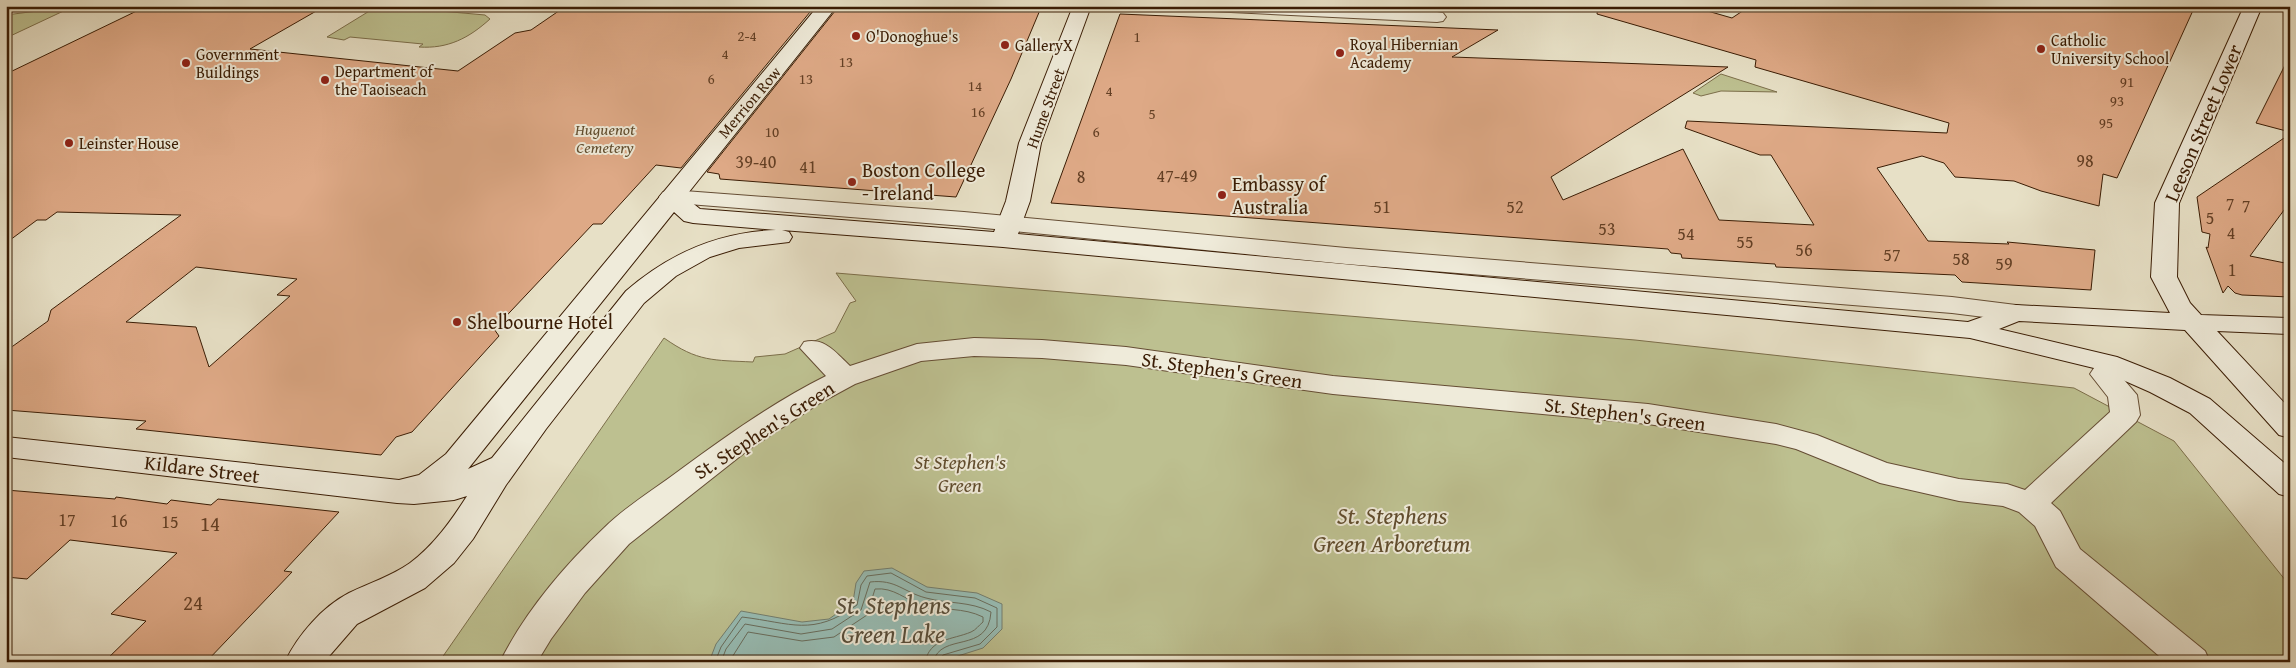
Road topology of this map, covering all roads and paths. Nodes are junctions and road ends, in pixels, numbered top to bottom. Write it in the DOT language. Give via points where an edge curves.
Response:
graph roads {
  1 [pos="828,6"];
  2 [pos="1082,6"];
  3 [pos="1210,6"];
  4 [pos="2253,6"];
  5 [pos="1437,17"];
  6 [pos="671,197"];
  7 [pos="998,234"];
  8 [pos="2016,313"];
  9 [pos="2193,323"];
  10 [pos="2290,326"];
  11 [pos="1970,330"];
  12 [pos="814,348"];
  13 [pos="2104,374"];
  14 [pos="845,378"];
  15 [pos="2290,428"];
  16 [pos="6,447"];
  17 [pos="504,465"];
  18 [pos="2290,486"];
  19 [pos="397,492"];
  20 [pos="2030,504"];
  21 [pos="303,662"];
  22 [pos="518,662"];
  23 [pos="2192,662"];
  1 -- 6 [label="main road, Merrion Row"];
  2 -- 7 [label="main road, Hume Street" via="1030,143 1018,201"];
  3 -- 5 [label="main road"];
  4 -- 9 [label="main road, Leeson Street Lower" via="2167,203 2164,277 2178,306"];
  6 -- 7 [label="main road"];
  6 -- 7 [label="main road" via="693,216"];
  6 -- 19 [label="main road" via="457,462 430,483"];
  7 -- 8 [label="main road" via="1356,257 1942,304"];
  7 -- 11 [label="main road"];
  7 -- 17 [label="main road" via="898,247 762,237 725,243 669,267 634,297"];
  8 -- 9 [label="main road"];
  8 -- 11 [label="main road"];
  9 -- 10 [label="main road"];
  9 -- 15 [label="main road"];
  11 -- 18 [label="main road" via="2107,363 2160,385 2200,406"];
  12 -- 14 [label="main road"];
  13 -- 20 [label="main road" via="2122,395 2125,415"];
  14 -- 20 [label="main road, St. Stephen's Green" via="916,353 974,347 1126,356 1333,385 1648,414 1746,429 1806,442 1880,472 1959,490 2007,495"];
  14 -- 22 [label="main road, St. Stephen's Green" via="810,396 737,443 617,535 538,629"];
  16 -- 19 [label="main road, Kildare Street"];
  17 -- 19 [label="main road, Kildare Street" via="454,489"];
  17 -- 21 [label="main road" via="472,515 430,566 394,589 350,610"];
  20 -- 23 [label="main road, St. Stephen's Green" via="2048,519 2068,558"];
}
